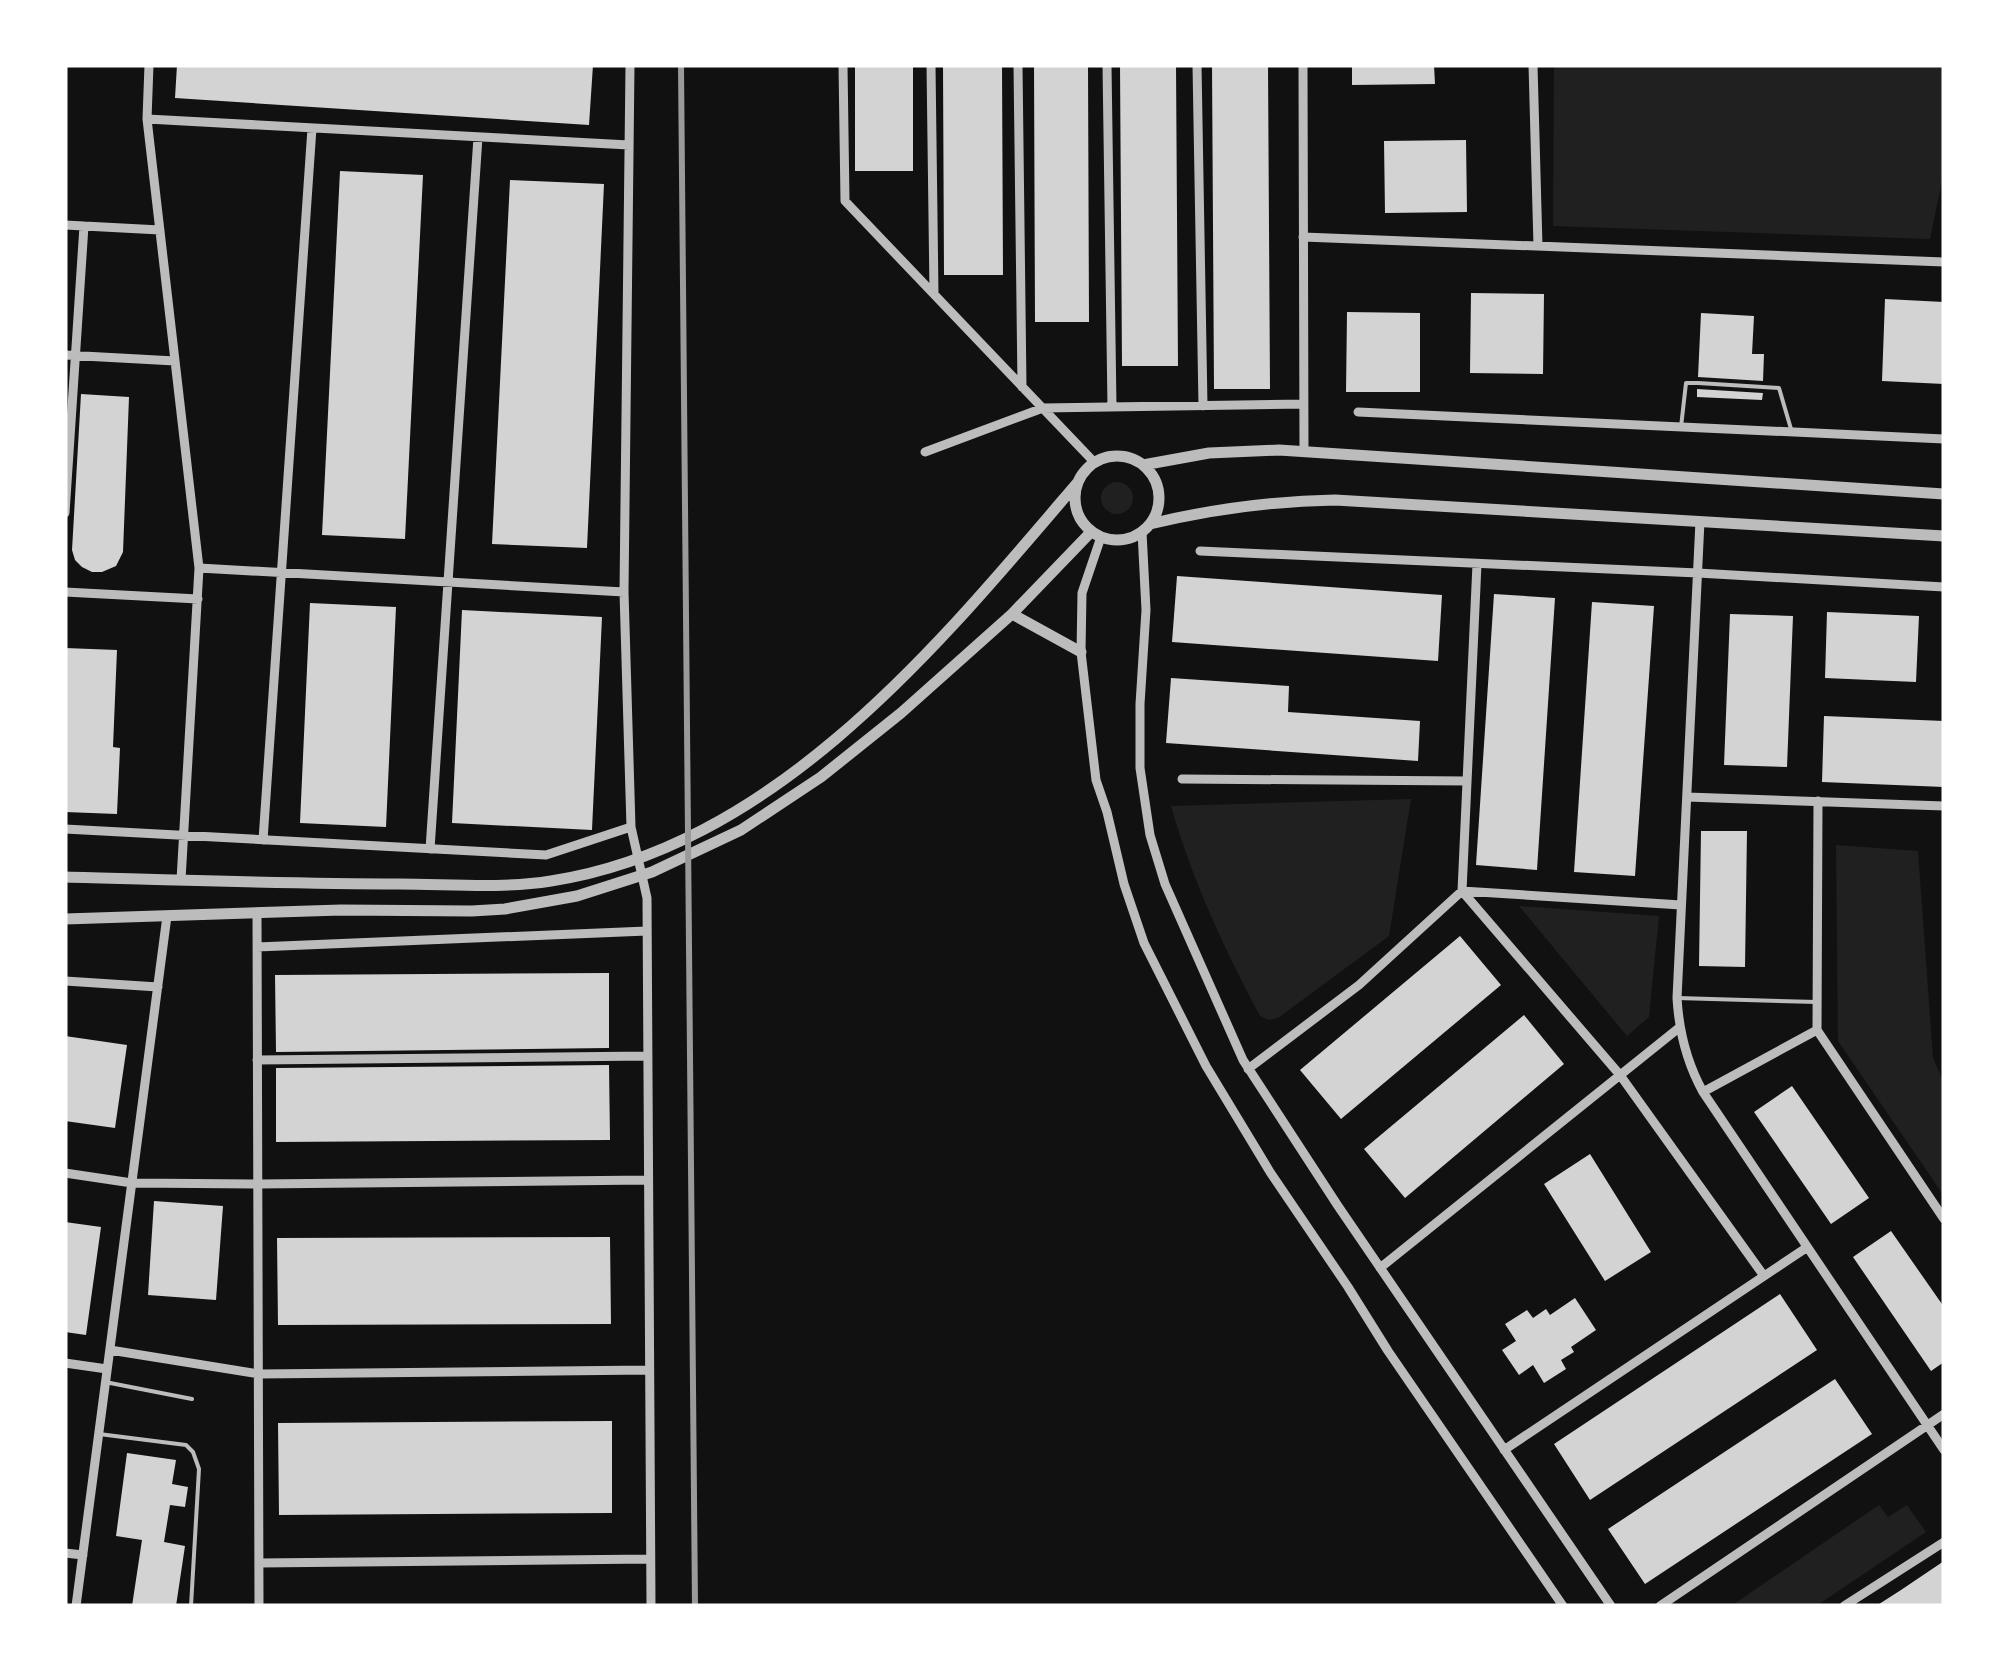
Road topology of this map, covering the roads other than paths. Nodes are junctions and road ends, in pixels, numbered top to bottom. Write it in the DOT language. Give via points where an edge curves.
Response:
graph roads {
  1 [pos="149,65"];
  2 [pos="630,65"];
  3 [pos="843,65"];
  4 [pos="931,65"];
  5 [pos="1018,65"];
  6 [pos="1107,65"];
  7 [pos="1197,65"];
  8 [pos="1303,65"];
  9 [pos="1534,65"];
  10 [pos="147,119"];
  11 [pos="312,128"];
  12 [pos="478,137"];
  13 [pos="630,145"];
  14 [pos="65,225"];
  15 [pos="84,226"];
  16 [pos="160,230"];
  17 [pos="1303,237"];
  18 [pos="1538,246"];
  19 [pos="1944,262"];
  20 [pos="934,294"];
  21 [pos="70,355"];
  22 [pos="176,361"];
  23 [pos="1022,387"];
  24 [pos="1304,404"];
  25 [pos="1202,406"];
  26 [pos="1112,407"];
  27 [pos="1043,408"];
  28 [pos="1358,412"];
  29 [pos="1681,427"];
  30 [pos="1792,432"];
  31 [pos="1944,438"];
  32 [pos="925,452"];
  33 [pos="1304,452"];
  34 [pos="1095,463"];
  35 [pos="1143,465"];
  36 [pos="66,466"];
  37 [pos="1078,482"];
  38 [pos="1944,494"];
  39 [pos="65,513"];
  40 [pos="1700,521"];
  41 [pos="1146,528"];
  42 [pos="1096,534"];
  43 [pos="1944,536"];
  44 [pos="1200,551"];
  45 [pos="1477,564"];
  46 [pos="200,568"];
  47 [pos="282,573"];
  48 [pos="1698,574"];
  49 [pos="448,582"];
  50 [pos="1944,588"];
  51 [pos="65,592"];
  52 [pos="624,592"];
  53 [pos="198,599"];
  54 [pos="1012,614"];
  55 [pos="1082,652"];
  56 [pos="1182,779"];
  57 [pos="1467,780"];
  58 [pos="1687,797"];
  59 [pos="1818,801"];
  60 [pos="1944,806"];
  61 [pos="631,827"];
  62 [pos="65,828"];
  63 [pos="184,835"];
  64 [pos="264,840"];
  65 [pos="430,848"];
  66 [pos="65,877"];
  67 [pos="181,880"];
  68 [pos="1462,891"];
  69 [pos="1681,905"];
  70 [pos="257,913"];
  71 [pos="167,916"];
  72 [pos="65,919"];
  73 [pos="647,932"];
  74 [pos="257,947"];
  75 [pos="65,981"];
  76 [pos="158,987"];
  77 [pos="1677,998"];
  78 [pos="1817,1002"];
  79 [pos="1680,1027"];
  80 [pos="1817,1030"];
  81 [pos="648,1056"];
  82 [pos="258,1060"];
  83 [pos="1248,1069"];
  84 [pos="1620,1075"];
  85 [pos="1703,1092"];
  86 [pos="65,1173"];
  87 [pos="648,1180"];
  88 [pos="132,1183"];
  89 [pos="258,1184"];
  90 [pos="1944,1218"];
  91 [pos="1806,1248"];
  92 [pos="1380,1268"];
  93 [pos="1764,1276"];
  94 [pos="110,1350"];
  95 [pos="65,1363"];
  96 [pos="107,1369"];
  97 [pos="649,1370"];
  98 [pos="258,1374"];
  99 [pos="106,1382"];
  100 [pos="192,1399"];
  101 [pos="1944,1414"];
  102 [pos="1926,1425"];
  103 [pos="99,1434"];
  104 [pos="1504,1450"];
  105 [pos="1944,1450"];
  106 [pos="1944,1542"];
  107 [pos="65,1553"];
  108 [pos="83,1556"];
  109 [pos="650,1559"];
  110 [pos="259,1563"];
  111 [pos="76,1606"];
  112 [pos="191,1606"];
  113 [pos="260,1606"];
  114 [pos="651,1606"];
  115 [pos="1563,1606"];
  116 [pos="1611,1606"];
  117 [pos="1660,1606"];
  118 [pos="1844,1606"];
  1 -- 10 [label="street"];
  2 -- 13 [label="street"];
  3 -- 20 [label="street" via="845,201"];
  4 -- 20 [label="street"];
  5 -- 23 [label="street"];
  6 -- 26 [label="street"];
  7 -- 25 [label="street"];
  8 -- 17 [label="street"];
  9 -- 18 [label="street"];
  10 -- 11 [label="street"];
  10 -- 16 [label="street"];
  11 -- 12 [label="street"];
  11 -- 47 [label="street"];
  12 -- 13 [label="street"];
  12 -- 49 [label="street"];
  13 -- 52 [label="street"];
  14 -- 15 [label="street"];
  15 -- 16 [label="street"];
  15 -- 21 [label="street"];
  16 -- 22 [label="street"];
  17 -- 18 [label="street"];
  17 -- 24 [label="street"];
  18 -- 19 [label="street"];
  20 -- 23 [label="street"];
  21 -- 22 [label="street"];
  21 -- 36 [label="street"];
  22 -- 46 [label="street"];
  23 -- 27 [label="street"];
  24 -- 25 [label="street"];
  24 -- 33 [label="street"];
  25 -- 26 [label="street"];
  26 -- 27 [label="street"];
  27 -- 32 [label="street"];
  27 -- 34 [label="street"];
  28 -- 29 [label="street"];
  29 -- 30 [label="street"];
  29 -- 30 [label="lane" via="1686,384 1746,386 1779,388"];
  30 -- 31 [label="street"];
  33 -- 35 [label="street" via="1209,453"];
  33 -- 38 [label="street"];
  34 -- 35 [label="street" via="1112,456"];
  34 -- 37 [label="street"];
  35 -- 41 [label="street" via="1158,493"];
  36 -- 39 [label="street"];
  37 -- 42 [label="street" via="1078,514"];
  37 -- 67 [label="street" via="896,685 761,794 667,845 608,868 525,884"];
  40 -- 41 [label="street" via="1335,500 1229,508"];
  40 -- 43 [label="street"];
  40 -- 48 [label="street"];
  41 -- 42 [label="street" via="1122,540"];
  41 -- 83 [label="street" via="1139,736 1146,818 1165,884"];
  42 -- 54 [label="street"];
  42 -- 55 [label="street" via="1082,593"];
  44 -- 45 [label="street"];
  45 -- 48 [label="street"];
  45 -- 57 [label="street"];
  46 -- 47 [label="street"];
  46 -- 53 [label="street"];
  47 -- 49 [label="street"];
  47 -- 64 [label="street"];
  48 -- 50 [label="street"];
  48 -- 58 [label="street"];
  49 -- 52 [label="street"];
  49 -- 65 [label="street"];
  51 -- 53 [label="street"];
  52 -- 61 [label="street"];
  53 -- 63 [label="street"];
  54 -- 55 [label="street"];
  54 -- 70 [label="street" via="793,797 670,864 596,891 522,907"];
  55 -- 115 [label="street" via="1096,780 1131,907 1160,978 1270,1172"];
  56 -- 57 [label="street"];
  57 -- 68 [label="street"];
  58 -- 59 [label="street"];
  58 -- 69 [label="street"];
  59 -- 60 [label="street"];
  59 -- 78 [label="street"];
  61 -- 65 [label="street" via="546,855"];
  61 -- 73 [label="street" via="647,898"];
  62 -- 63 [label="street"];
  63 -- 64 [label="street"];
  63 -- 67 [label="street"];
  64 -- 65 [label="street"];
  66 -- 67 [label="street"];
  68 -- 69 [label="street"];
  68 -- 83 [label="street" via="1358,986"];
  68 -- 84 [label="street"];
  69 -- 77 [label="street"];
  70 -- 71 [label="street"];
  70 -- 74 [label="street"];
  71 -- 72 [label="street"];
  71 -- 76 [label="street"];
  73 -- 74 [label="street"];
  73 -- 81 [label="street"];
  74 -- 82 [label="street"];
  75 -- 76 [label="street"];
  76 -- 88 [label="street"];
  77 -- 78 [label="lane"];
  77 -- 79 [label="street"];
  78 -- 80 [label="street"];
  79 -- 84 [label="street"];
  79 -- 85 [label="street"];
  80 -- 85 [label="street"];
  80 -- 90 [label="street"];
  81 -- 82 [label="street"];
  81 -- 87 [label="street"];
  82 -- 89 [label="street"];
  83 -- 92 [label="street"];
  84 -- 92 [label="street"];
  84 -- 93 [label="street"];
  85 -- 91 [label="street"];
  86 -- 88 [label="street"];
  87 -- 89 [label="street"];
  87 -- 97 [label="street"];
  88 -- 89 [label="street"];
  88 -- 94 [label="street"];
  89 -- 98 [label="street"];
  91 -- 93 [label="street"];
  91 -- 102 [label="street"];
  92 -- 104 [label="street"];
  93 -- 104 [label="street"];
  94 -- 96 [label="street"];
  94 -- 98 [label="street"];
  95 -- 96 [label="street"];
  96 -- 99 [label="street"];
  97 -- 98 [label="street"];
  97 -- 109 [label="street"];
  98 -- 110 [label="street"];
  99 -- 100 [label="lane"];
  99 -- 103 [label="street"];
  101 -- 102 [label="street"];
  102 -- 105 [label="street"];
  102 -- 117 [label="street"];
  103 -- 108 [label="street"];
  103 -- 112 [label="lane" via="186,1445 198,1460"];
  104 -- 116 [label="street"];
  106 -- 118 [label="street"];
  107 -- 108 [label="street"];
  108 -- 111 [label="street"];
  109 -- 110 [label="street"];
  109 -- 114 [label="street"];
  110 -- 113 [label="street"];
}
